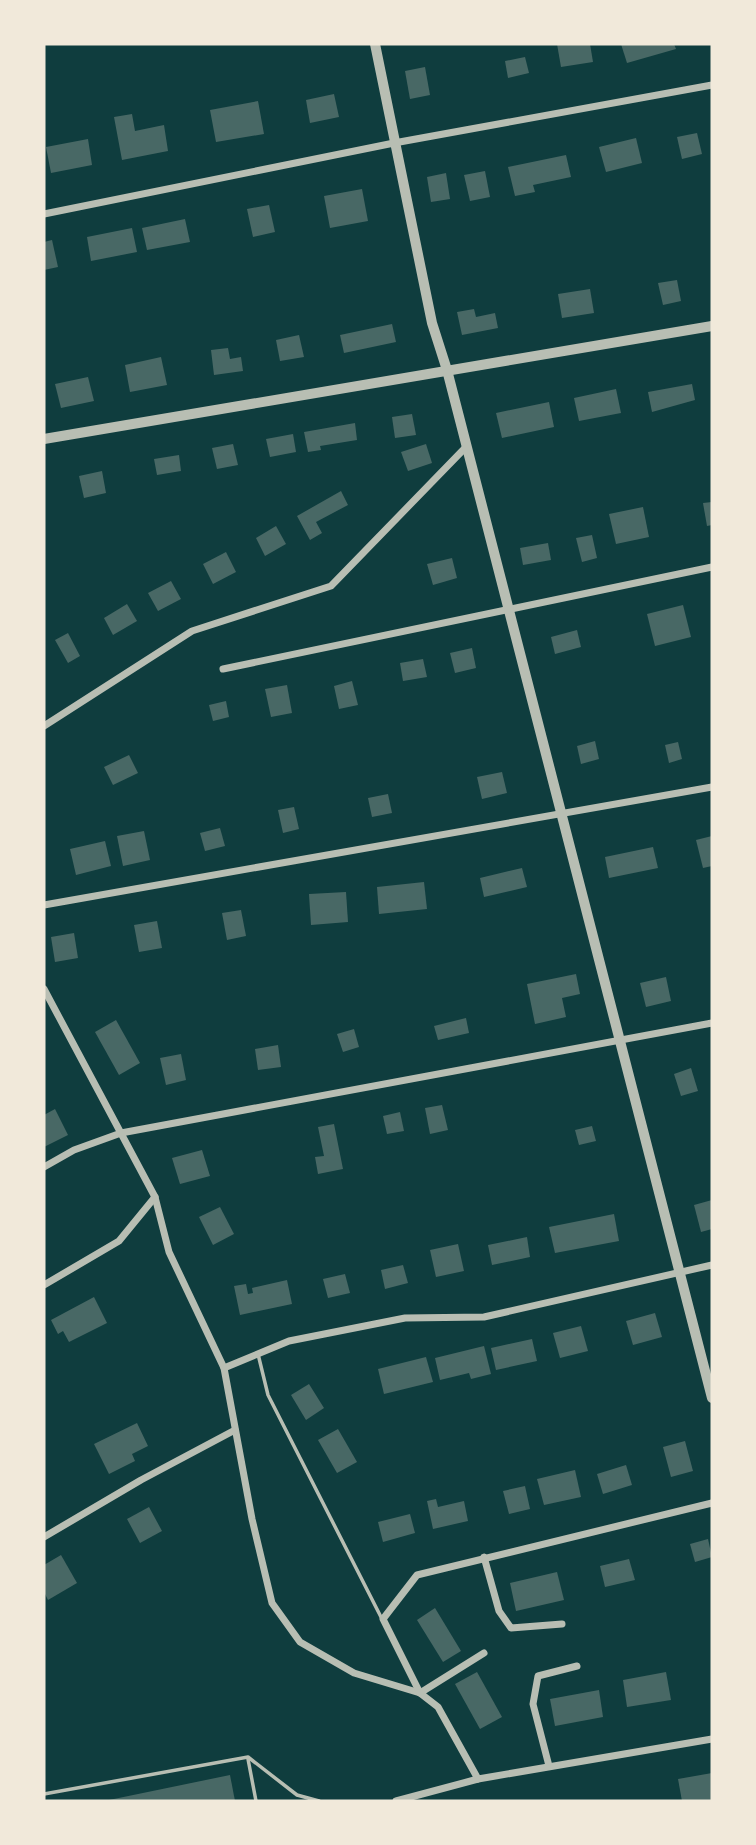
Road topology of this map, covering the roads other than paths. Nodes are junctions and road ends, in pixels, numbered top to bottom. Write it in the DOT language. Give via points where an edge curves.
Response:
graph roads {
  1 [pos="375,44"];
  2 [pos="712,85"];
  3 [pos="394,143"];
  4 [pos="44,214"];
  5 [pos="712,326"];
  6 [pos="447,370"];
  7 [pos="44,439"];
  8 [pos="466,447"];
  9 [pos="712,567"];
  10 [pos="508,611"];
  11 [pos="223,669"];
  12 [pos="44,726"];
  13 [pos="712,787"];
  14 [pos="560,814"];
  15 [pos="44,905"];
  16 [pos="44,989"];
  17 [pos="712,1023"];
  18 [pos="621,1042"];
  19 [pos="121,1133"];
  20 [pos="44,1167"];
  21 [pos="155,1197"];
  22 [pos="712,1265"];
  23 [pos="681,1271"];
  24 [pos="44,1284"];
  25 [pos="257,1352"];
  26 [pos="224,1368"];
  27 [pos="712,1398"];
  28 [pos="235,1430"];
  29 [pos="712,1503"];
  30 [pos="44,1537"];
  31 [pos="484,1557"];
  32 [pos="383,1619"];
  33 [pos="562,1624"];
  34 [pos="484,1653"];
  35 [pos="577,1666"];
  36 [pos="420,1693"];
  37 [pos="712,1739"];
  38 [pos="248,1757"];
  39 [pos="549,1766"];
  40 [pos="478,1779"];
  41 [pos="44,1794"];
  42 [pos="256,1801"];
  43 [pos="319,1801"];
  44 [pos="396,1801"];
  1 -- 3 [label="street"];
  2 -- 3 [label="street"];
  3 -- 4 [label="street"];
  3 -- 6 [label="street" via="432,323"];
  5 -- 6 [label="street"];
  6 -- 7 [label="street"];
  6 -- 8 [label="street"];
  8 -- 10 [label="street"];
  8 -- 12 [label="street" via="331,586 192,631"];
  9 -- 10 [label="street"];
  10 -- 11 [label="street"];
  10 -- 14 [label="street"];
  13 -- 14 [label="street"];
  14 -- 15 [label="street"];
  14 -- 18 [label="street"];
  16 -- 19 [label="street"];
  17 -- 18 [label="street"];
  18 -- 19 [label="street"];
  18 -- 23 [label="street"];
  19 -- 20 [label="street"];
  19 -- 21 [label="street"];
  21 -- 24 [label="street" via="119,1241"];
  21 -- 26 [label="street" via="169,1252"];
  22 -- 23 [label="street"];
  23 -- 25 [label="street" via="484,1317 405,1318 289,1340"];
  23 -- 27 [label="street"];
  25 -- 26 [label="street"];
  25 -- 32 [label="lane" via="268,1395"];
  26 -- 28 [label="street"];
  28 -- 30 [label="street"];
  28 -- 36 [label="street" via="272,1603 300,1642 354,1673"];
  29 -- 31 [label="street"];
  31 -- 32 [label="street" via="417,1575"];
  31 -- 33 [label="street" via="499,1611 511,1628"];
  32 -- 36 [label="street"];
  34 -- 36 [label="street"];
  35 -- 39 [label="street" via="538,1676 533,1704"];
  36 -- 40 [label="street" via="438,1707"];
  37 -- 39 [label="street"];
  38 -- 41 [label="lane"];
  38 -- 42 [label="lane"];
  38 -- 43 [label="lane" via="297,1795"];
  39 -- 40 [label="street"];
  40 -- 44 [label="street"];
}
